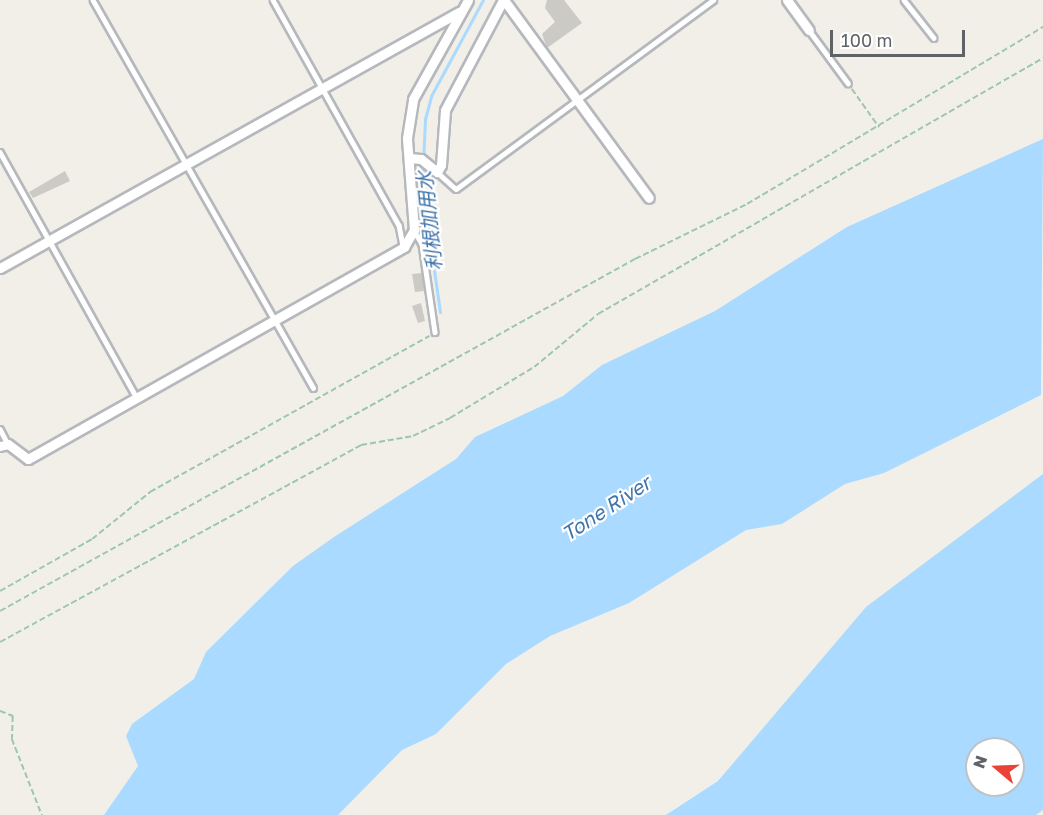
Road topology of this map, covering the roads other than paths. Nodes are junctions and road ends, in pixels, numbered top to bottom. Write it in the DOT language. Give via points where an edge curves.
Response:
graph roads {
  1 [pos="93,0"];
  2 [pos="273,0"];
  3 [pos="468,0"];
  4 [pos="504,0"];
  5 [pos="713,0"];
  6 [pos="787,0"];
  7 [pos="904,0"];
  8 [pos="461,11"];
  9 [pos="810,30"];
  10 [pos="934,39"];
  11 [pos="848,83"];
  12 [pos="322,89"];
  13 [pos="578,99"];
  14 [pos="0,152"];
  15 [pos="409,158"];
  16 [pos="185,165"];
  17 [pos="437,172"];
  18 [pos="649,198"];
  19 [pos="414,230"];
  20 [pos="50,240"];
  21 [pos="404,247"];
  22 [pos="0,268"];
  23 [pos="273,320"];
  24 [pos="435,332"];
  25 [pos="313,388"];
  26 [pos="137,398"];
  27 [pos="0,429"];
  28 [pos="4,445"];
  1 -- 16 [label="lane"];
  2 -- 12 [label="lane"];
  3 -- 8 [label="street"];
  4 -- 13 [label="street"];
  4 -- 17 [label="street" via="445,110 443,161"];
  5 -- 13 [label="lane"];
  6 -- 9 [label="street"];
  7 -- 10 [label="lane"];
  8 -- 12 [label="street"];
  8 -- 15 [label="street" via="413,99"];
  9 -- 11 [label="lane"];
  12 -- 16 [label="street"];
  12 -- 21 [label="lane" via="399,225"];
  13 -- 17 [label="lane" via="456,189"];
  13 -- 18 [label="street"];
  14 -- 20 [label="lane"];
  15 -- 17 [label="street" via="421,159"];
  15 -- 19 [label="street"];
  16 -- 20 [label="street"];
  16 -- 23 [label="lane"];
  19 -- 21 [label="street"];
  19 -- 24 [label="lane" via="422,244"];
  20 -- 22 [label="street"];
  20 -- 26 [label="lane"];
  21 -- 23 [label="street"];
  23 -- 25 [label="lane"];
  23 -- 26 [label="street"];
  26 -- 28 [label="street" via="28,459"];
  27 -- 28 [label="lane"];
}
